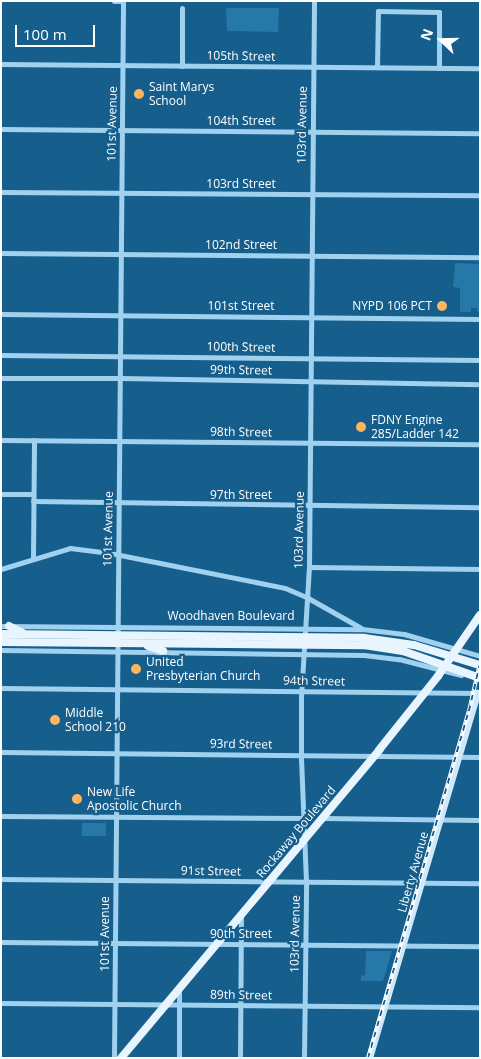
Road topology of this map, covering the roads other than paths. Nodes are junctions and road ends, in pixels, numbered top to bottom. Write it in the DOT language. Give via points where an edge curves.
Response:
graph roads {
  1 [pos="114,1"];
  2 [pos="123,1"];
  3 [pos="314,1"];
  4 [pos="182,8"];
  5 [pos="1,64"];
  6 [pos="123,65"];
  7 [pos="182,66"];
  8 [pos="313,67"];
  9 [pos="377,68"];
  10 [pos="439,68"];
  11 [pos="480,68"];
  12 [pos="1,129"];
  13 [pos="122,130"];
  14 [pos="312,132"];
  15 [pos="480,133"];
  16 [pos="1,192"];
  17 [pos="122,193"];
  18 [pos="311,194"];
  19 [pos="480,195"];
  20 [pos="1,253"];
  21 [pos="121,254"];
  22 [pos="312,256"];
  23 [pos="480,257"];
  24 [pos="1,314"];
  25 [pos="120,315"];
  26 [pos="311,317"];
  27 [pos="480,318"];
  28 [pos="1,355"];
  29 [pos="120,356"];
  30 [pos="311,358"];
  31 [pos="480,360"];
  32 [pos="1,378"];
  33 [pos="120,378"];
  34 [pos="310,381"];
  35 [pos="480,384"];
  36 [pos="1,440"];
  37 [pos="34,440"];
  38 [pos="119,441"];
  39 [pos="310,443"];
  40 [pos="480,444"];
  41 [pos="1,494"];
  42 [pos="33,494"];
  43 [pos="33,502"];
  44 [pos="119,504"];
  45 [pos="309,505"];
  46 [pos="480,507"];
  47 [pos="118,554"];
  48 [pos="33,558"];
  49 [pos="309,567"];
  50 [pos="1,569"];
  51 [pos="480,569"];
  52 [pos="308,598"];
  53 [pos="480,614"];
  54 [pos="5,626"];
  55 [pos="362,629"];
  56 [pos="1,634"];
  57 [pos="24,634"];
  58 [pos="117,639"];
  59 [pos="304,641"];
  60 [pos="1,642"];
  61 [pos="141,643"];
  62 [pos="1,650"];
  63 [pos="457,650"];
  64 [pos="163,651"];
  65 [pos="480,656"];
  66 [pos="451,658"];
  67 [pos="480,665"];
  68 [pos="444,668"];
  69 [pos="477,678"];
  70 [pos="1,688"];
  71 [pos="117,690"];
  72 [pos="301,691"];
  73 [pos="424,692"];
  74 [pos="478,693"];
  75 [pos="1,752"];
  76 [pos="117,753"];
  77 [pos="301,755"];
  78 [pos="374,755"];
  79 [pos="458,756"];
  80 [pos="480,756"];
  81 [pos="1,816"];
  82 [pos="116,817"];
  83 [pos="303,818"];
  84 [pos="322,818"];
  85 [pos="440,820"];
  86 [pos="480,820"];
  87 [pos="304,840"];
  88 [pos="1,879"];
  89 [pos="116,880"];
  90 [pos="269,882"];
  91 [pos="306,882"];
  92 [pos="421,883"];
  93 [pos="480,883"];
  94 [pos="241,914"];
  95 [pos="1,942"];
  96 [pos="115,943"];
  97 [pos="216,944"];
  98 [pos="242,944"];
  99 [pos="305,944"];
  100 [pos="402,946"];
  101 [pos="480,946"];
  102 [pos="179,989"];
  103 [pos="1,1003"];
  104 [pos="114,1004"];
  105 [pos="166,1004"];
  106 [pos="179,1005"];
  107 [pos="240,1005"];
  108 [pos="305,1006"];
  109 [pos="384,1007"];
  110 [pos="480,1007"];
  111 [pos="114,1058"];
  112 [pos="121,1058"];
  113 [pos="179,1058"];
  114 [pos="240,1058"];
  115 [pos="304,1058"];
  116 [pos="369,1058"];
  1 -- 2 [label="street"];
  2 -- 6 [label="street, 101st Avenue"];
  3 -- 8 [label="street, 103rd Avenue"];
  4 -- 7 [label="street"];
  5 -- 6 [label="street, 105th Street"];
  6 -- 7 [label="street, 105th Street"];
  6 -- 13 [label="street, 101st Avenue"];
  7 -- 8 [label="street, 105th Street"];
  8 -- 9 [label="street, 105th Street"];
  8 -- 14 [label="street, 103rd Avenue"];
  9 -- 10 [label="street, 105th Street"];
  9 -- 10 [label="street" via="378,12 439,12"];
  10 -- 11 [label="street, 105th Street"];
  12 -- 13 [label="street, 104th Street"];
  13 -- 14 [label="street, 104th Street"];
  13 -- 17 [label="street, 101st Avenue"];
  14 -- 15 [label="street, 104th Street"];
  14 -- 18 [label="street, 103rd Avenue"];
  16 -- 17 [label="street, 103rd Street"];
  17 -- 18 [label="street, 103rd Street"];
  17 -- 21 [label="street, 101st Avenue"];
  18 -- 19 [label="street, 103rd Street"];
  18 -- 22 [label="street, 103rd Avenue"];
  20 -- 21 [label="street, 102nd Street"];
  21 -- 22 [label="street, 102nd Street"];
  21 -- 25 [label="street, 101st Avenue"];
  22 -- 23 [label="street, 102nd Street"];
  22 -- 26 [label="street, 103rd Avenue"];
  24 -- 25 [label="street, 101st Street"];
  25 -- 26 [label="street, 101st Street"];
  25 -- 29 [label="street, 101st Avenue"];
  26 -- 27 [label="street, 101st Street"];
  26 -- 30 [label="street, 103rd Avenue"];
  28 -- 29 [label="street, 100th Street"];
  29 -- 30 [label="street, 100th Street"];
  29 -- 33 [label="street, 101st Avenue"];
  30 -- 31 [label="street, 100th Street"];
  30 -- 34 [label="street, 103rd Avenue"];
  32 -- 33 [label="street, 99th Street"];
  33 -- 34 [label="street, 99th Street"];
  33 -- 38 [label="street, 101st Avenue"];
  34 -- 35 [label="street, 99th Street"];
  34 -- 39 [label="street, 103rd Avenue"];
  36 -- 37 [label="street, 98th Street"];
  37 -- 38 [label="street, 98th Street"];
  37 -- 42 [label="street"];
  38 -- 39 [label="street, 98th Street"];
  38 -- 44 [label="street, 101st Avenue"];
  39 -- 40 [label="street, 98th Street"];
  39 -- 45 [label="street, 103rd Avenue"];
  41 -- 42 [label="street"];
  42 -- 43 [label="street"];
  43 -- 44 [label="street, 97th Street"];
  43 -- 48 [label="street"];
  44 -- 45 [label="street, 97th Street"];
  44 -- 47 [label="street, 101st Avenue"];
  45 -- 46 [label="street, 97th Street"];
  45 -- 49 [label="street, 103rd Avenue"];
  47 -- 48 [label="street" via="70,548"];
  47 -- 52 [label="street" via="275,586"];
  47 -- 58 [label="street, 101st Avenue"];
  48 -- 50 [label="street"];
  49 -- 51 [label="street"];
  49 -- 52 [label="street, 103rd Avenue"];
  52 -- 55 [label="street"];
  52 -- 59 [label="street, 103rd Avenue"];
  53 -- 63 [label="main road, Rockaway Boulevard"];
  54 -- 57 [label="main road"];
  54 -- 58 [label="street, Woodhaven Boulevard"];
  55 -- 59 [label="street, Woodhaven Boulevard"];
  55 -- 63 [label="street, Woodhaven Boulevard" via="404,634"];
  56 -- 57 [label="main road, Woodhaven Boulevard"];
  57 -- 58 [label="main road, Woodhaven Boulevard"];
  58 -- 59 [label="main road, Woodhaven Boulevard"];
  58 -- 60 [label="main road, Woodhaven Boulevard"];
  58 -- 61 [label="main road, Woodhaven Boulevard"];
  58 -- 62 [label="street, Woodhaven Boulevard"];
  58 -- 64 [label="street, Woodhaven Boulevard"];
  58 -- 71 [label="street, 101st Avenue"];
  59 -- 61 [label="main road, Woodhaven Boulevard"];
  59 -- 64 [label="street, Woodhaven Boulevard"];
  59 -- 66 [label="main road, Woodhaven Boulevard" via="383,639 414,645"];
  59 -- 68 [label="main road, Woodhaven Boulevard" via="383,647 403,651"];
  59 -- 72 [label="street, 103rd Avenue"];
  61 -- 64 [label="main road"];
  63 -- 65 [label="street, Woodhaven Boulevard"];
  63 -- 66 [label="main road, Rockaway Boulevard"];
  66 -- 67 [label="main road, Woodhaven Boulevard"];
  66 -- 68 [label="main road, Rockaway Boulevard"];
  68 -- 69 [label="main road, Woodhaven Boulevard"];
  68 -- 73 [label="main road, Rockaway Boulevard"];
  70 -- 71 [label="street, 94th Street"];
  71 -- 72 [label="street, 94th Street"];
  71 -- 76 [label="street, 101st Avenue"];
  72 -- 73 [label="street, 94th Street"];
  72 -- 77 [label="street, 103rd Avenue"];
  73 -- 74 [label="street, 94th Street"];
  73 -- 78 [label="main road, Rockaway Boulevard"];
  74 -- 79 [label="street, Liberty Avenue"];
  75 -- 76 [label="street, 93rd Street"];
  76 -- 77 [label="street, 93rd Street"];
  76 -- 82 [label="street, 101st Avenue"];
  77 -- 78 [label="street, 93rd Street"];
  77 -- 83 [label="street, 103rd Avenue"];
  78 -- 79 [label="street, 93rd Street"];
  78 -- 84 [label="main road, Rockaway Boulevard"];
  79 -- 80 [label="street, 93rd Street"];
  79 -- 85 [label="street, Liberty Avenue"];
  81 -- 82 [label="street"];
  82 -- 83 [label="street"];
  82 -- 89 [label="street, 101st Avenue"];
  83 -- 87 [label="street, 103rd Avenue"];
  84 -- 85 [label="street"];
  84 -- 87 [label="main road, Rockaway Boulevard"];
  85 -- 86 [label="street"];
  85 -- 92 [label="street, Liberty Avenue"];
  87 -- 90 [label="main road, Rockaway Boulevard"];
  87 -- 91 [label="street, 103rd Avenue"];
  88 -- 89 [label="street, 91st Street"];
  89 -- 90 [label="street, 91st Street"];
  89 -- 96 [label="street, 101st Avenue"];
  90 -- 91 [label="street, 91st Street"];
  90 -- 94 [label="main road, Rockaway Boulevard"];
  91 -- 92 [label="street, 91st Street"];
  91 -- 99 [label="street, 103rd Avenue"];
  92 -- 93 [label="street, 91st Street"];
  92 -- 100 [label="street, Liberty Avenue"];
  94 -- 97 [label="main road, Rockaway Boulevard"];
  94 -- 98 [label="street"];
  95 -- 96 [label="street, 90th Street"];
  96 -- 97 [label="street, 90th Street"];
  96 -- 104 [label="street, 101st Avenue"];
  97 -- 98 [label="street, 90th Street"];
  97 -- 102 [label="main road, Rockaway Boulevard"];
  98 -- 99 [label="street, 90th Street"];
  98 -- 107 [label="street"];
  99 -- 100 [label="street, 90th Street"];
  99 -- 108 [label="street, 103rd Avenue"];
  100 -- 101 [label="street, 90th Street"];
  100 -- 109 [label="street, Liberty Avenue"];
  102 -- 105 [label="main road, Rockaway Boulevard"];
  102 -- 106 [label="street"];
  103 -- 104 [label="street, 89th Street"];
  104 -- 105 [label="street, 89th Street"];
  104 -- 111 [label="street, 101st Avenue"];
  105 -- 106 [label="street, 89th Street"];
  105 -- 112 [label="main road, Rockaway Boulevard"];
  106 -- 107 [label="street, 89th Street"];
  106 -- 113 [label="street"];
  107 -- 108 [label="street, 89th Street"];
  107 -- 114 [label="street"];
  108 -- 109 [label="street, 89th Street"];
  108 -- 115 [label="street, 103rd Avenue"];
  109 -- 110 [label="street, 89th Street"];
  109 -- 116 [label="street, Liberty Avenue"];
}
